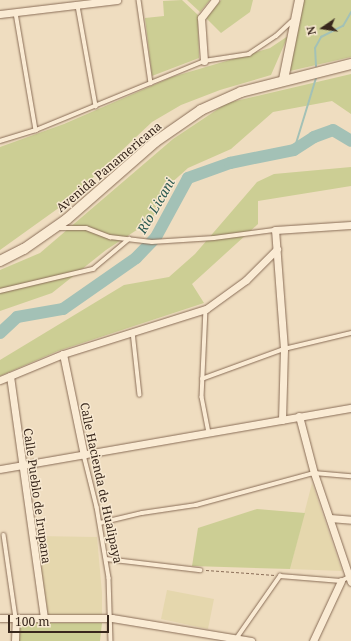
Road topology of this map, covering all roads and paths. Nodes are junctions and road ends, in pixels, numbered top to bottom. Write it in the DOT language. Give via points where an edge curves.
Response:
graph roads {
  1 [pos="117,0"];
  2 [pos="139,0"];
  3 [pos="216,0"];
  4 [pos="299,0"];
  5 [pos="78,3"];
  6 [pos="16,12"];
  7 [pos="0,14"];
  8 [pos="296,17"];
  9 [pos="204,61"];
  10 [pos="351,64"];
  11 [pos="283,79"];
  12 [pos="151,83"];
  13 [pos="96,106"];
  14 [pos="36,130"];
  15 [pos="0,141"];
  16 [pos="351,225"];
  17 [pos="54,228"];
  18 [pos="275,230"];
  19 [pos="129,239"];
  20 [pos="277,249"];
  21 [pos="0,261"];
  22 [pos="0,292"];
  23 [pos="206,309"];
  24 [pos="133,332"];
  25 [pos="351,332"];
  26 [pos="284,349"];
  27 [pos="63,354"];
  28 [pos="10,376"];
  29 [pos="202,379"];
  30 [pos="0,380"];
  31 [pos="140,395"];
  32 [pos="351,408"];
  33 [pos="299,416"];
  34 [pos="282,420"];
  35 [pos="209,432"];
  36 [pos="84,455"];
  37 [pos="21,465"];
  38 [pos="0,468"];
  39 [pos="314,473"];
  40 [pos="351,476"];
  41 [pos="330,518"];
  42 [pos="351,520"];
  43 [pos="100,523"];
  44 [pos="4,534"];
  45 [pos="106,559"];
  46 [pos="200,570"];
  47 [pos="280,576"];
  48 [pos="351,578"];
  49 [pos="341,581"];
  50 [pos="0,618"];
  51 [pos="16,618"];
  52 [pos="112,618"];
  53 [pos="44,619"];
  54 [pos="235,640"];
  55 [pos="15,641"];
  56 [pos="111,641"];
  57 [pos="251,641"];
  58 [pos="313,641"];
  1 -- 5 [label="street"];
  2 -- 12 [label="lane"];
  3 -- 9 [label="street" via="201,18"];
  4 -- 8 [label="street"];
  5 -- 6 [label="street"];
  5 -- 13 [label="lane"];
  6 -- 7 [label="street"];
  6 -- 14 [label="lane"];
  8 -- 9 [label="lane" via="276,36 248,54"];
  8 -- 11 [label="street"];
  9 -- 12 [label="lane"];
  10 -- 11 [label="main road, Avenida Panamericana"];
  11 -- 17 [label="main road, Avenida Panamericana" via="241,92 201,110 155,142"];
  12 -- 13 [label="lane"];
  13 -- 14 [label="lane"];
  14 -- 15 [label="lane"];
  16 -- 18 [label="street"];
  17 -- 19 [label="lane" via="86,228 94,233"];
  17 -- 21 [label="main road, Avenida Panamericana"];
  18 -- 19 [label="lane" via="168,242"];
  18 -- 20 [label="street"];
  19 -- 22 [label="lane" via="93,270"];
  20 -- 23 [label="street" via="246,280"];
  20 -- 26 [label="street"];
  23 -- 24 [label="street"];
  23 -- 29 [label="lane"];
  24 -- 27 [label="street"];
  24 -- 31 [label="lane"];
  25 -- 26 [label="lane"];
  26 -- 29 [label="lane"];
  26 -- 34 [label="street"];
  27 -- 28 [label="street"];
  27 -- 36 [label="street, Calle Hacienda de Hualipaya"];
  28 -- 30 [label="street"];
  28 -- 37 [label="street, Calle Pueblo de Irupana"];
  29 -- 35 [label="lane" via="202,397"];
  32 -- 33 [label="street"];
  33 -- 34 [label="street"];
  33 -- 39 [label="street"];
  34 -- 35 [label="street"];
  35 -- 36 [label="street"];
  36 -- 37 [label="street"];
  36 -- 43 [label="lane, Calle Hacienda de Hualipaya"];
  37 -- 38 [label="street"];
  37 -- 53 [label="street, Calle Pueblo de Irupana"];
  39 -- 40 [label="lane"];
  39 -- 41 [label="street"];
  39 -- 43 [label="lane" via="196,505 142,513"];
  41 -- 42 [label="street"];
  41 -- 48 [label="street"];
  43 -- 45 [label="lane, Calle Hacienda de Hualipaya"];
  44 -- 51 [label="lane"];
  45 -- 46 [label="lane"];
  45 -- 52 [label="lane, Calle Hacienda de Hualipaya"];
  46 -- 47 [label="path"];
  47 -- 49 [label="lane"];
  47 -- 54 [label="lane"];
  48 -- 49 [label="lane"];
  49 -- 58 [label="street"];
  50 -- 51 [label="street"];
  51 -- 53 [label="street"];
  51 -- 55 [label="street"];
  52 -- 53 [label="street"];
  52 -- 54 [label="street"];
  52 -- 56 [label="lane, Calle Hacienda de Hualipaya"];
  54 -- 57 [label="street"];
}
